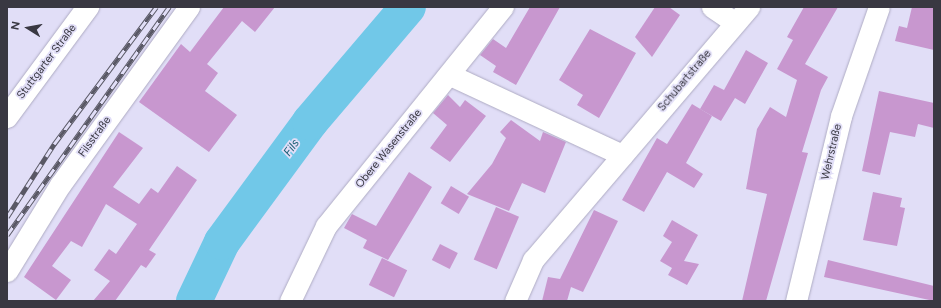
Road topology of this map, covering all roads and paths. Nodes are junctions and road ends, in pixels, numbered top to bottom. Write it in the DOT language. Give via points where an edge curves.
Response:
graph roads {
  1 [pos="88,7"];
  2 [pos="189,7"];
  3 [pos="503,7"];
  4 [pos="712,7"];
  5 [pos="749,7"];
  6 [pos="879,7"];
  7 [pos="734,22"];
  8 [pos="450,75"];
  9 [pos="7,117"];
  10 [pos="622,156"];
  11 [pos="7,271"];
  12 [pos="290,301"];
  13 [pos="515,301"];
  14 [pos="796,301"];
  1 -- 9 [label="main road, Stuttgarter Straße"];
  2 -- 11 [label="street, Filsstraße" via="60,186"];
  3 -- 8 [label="street, Obere Wasenstraße"];
  4 -- 7 [label="street"];
  5 -- 7 [label="street, Schubartstraße"];
  6 -- 14 [label="street, Wehrstraße" via="840,116"];
  7 -- 10 [label="street, Schubartstraße"];
  8 -- 10 [label="street"];
  8 -- 12 [label="street, Obere Wasenstraße" via="326,226"];
  10 -- 13 [label="street, Schubartstraße" via="533,260"];
}
